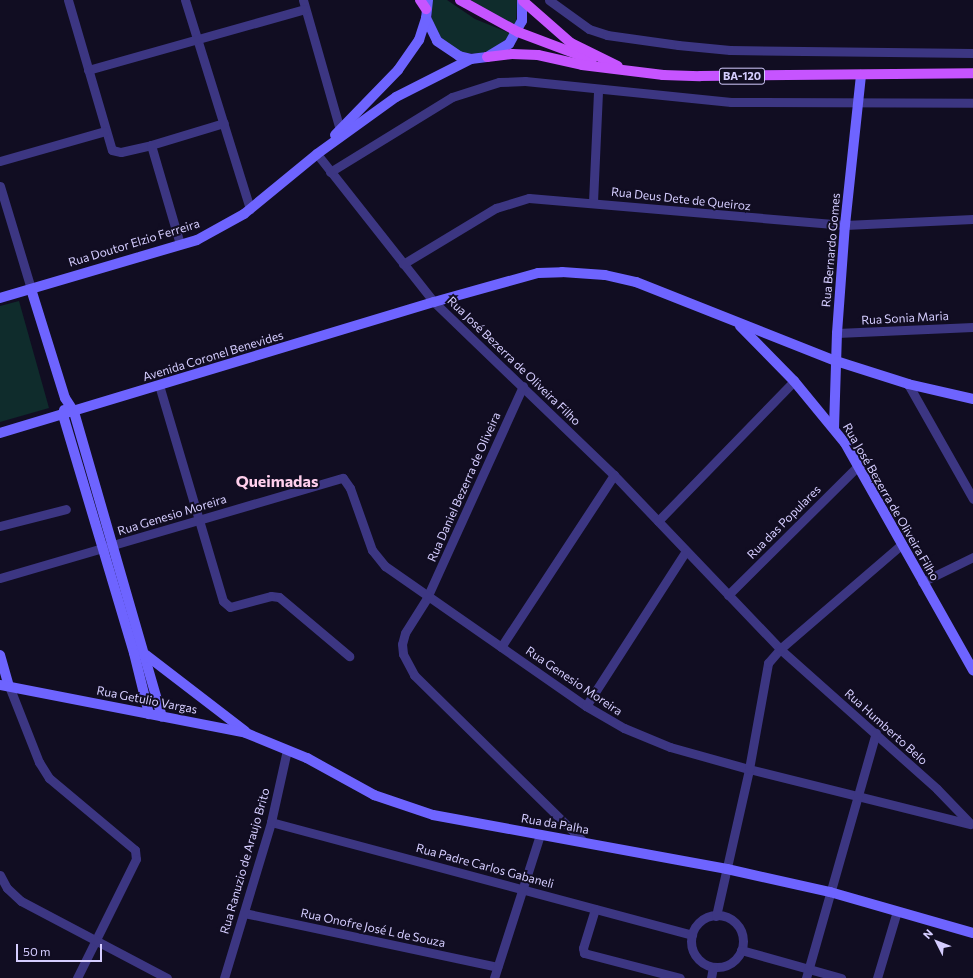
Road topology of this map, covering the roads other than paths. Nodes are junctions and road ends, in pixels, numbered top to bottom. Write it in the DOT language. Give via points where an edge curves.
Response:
graph roads {
  1 [pos="68,0"];
  2 [pos="185,0"];
  3 [pos="420,0"];
  4 [pos="460,0"];
  5 [pos="522,0"];
  6 [pos="549,0"];
  7 [pos="304,4"];
  8 [pos="427,9"];
  9 [pos="518,32"];
  10 [pos="197,39"];
  11 [pos="973,53"];
  12 [pos="487,57"];
  13 [pos="472,59"];
  14 [pos="623,68"];
  15 [pos="88,70"];
  16 [pos="973,73"];
  17 [pos="861,75"];
  18 [pos="598,90"];
  19 [pos="973,102"];
  20 [pos="858,103"];
  21 [pos="224,123"];
  22 [pos="340,130"];
  23 [pos="105,131"];
  24 [pos="150,145"];
  25 [pos="317,154"];
  26 [pos="0,161"];
  27 [pos="330,172"];
  28 [pos="0,186"];
  29 [pos="593,202"];
  30 [pos="250,209"];
  31 [pos="973,219"];
  32 [pos="845,225"];
  33 [pos="180,244"];
  34 [pos="404,264"];
  35 [pos="31,289"];
  36 [pos="0,298"];
  37 [pos="434,302"];
  38 [pos="738,323"];
  39 [pos="973,327"];
  40 [pos="837,333"];
  41 [pos="836,361"];
  42 [pos="794,381"];
  43 [pos="908,384"];
  44 [pos="159,385"];
  45 [pos="523,386"];
  46 [pos="66,398"];
  47 [pos="973,400"];
  48 [pos="74,412"];
  49 [pos="63,415"];
  50 [pos="834,428"];
  51 [pos="0,434"];
  52 [pos="857,467"];
  53 [pos="614,475"];
  54 [pos="973,499"];
  55 [pos="66,509"];
  56 [pos="199,519"];
  57 [pos="658,521"];
  58 [pos="0,526"];
  59 [pos="114,545"];
  60 [pos="902,545"];
  61 [pos="104,548"];
  62 [pos="686,551"];
  63 [pos="973,557"];
  64 [pos="0,578"];
  65 [pos="922,582"];
  66 [pos="728,595"];
  67 [pos="427,598"];
  68 [pos="501,647"];
  69 [pos="780,649"];
  70 [pos="0,655"];
  71 [pos="146,655"];
  72 [pos="349,656"];
  73 [pos="973,670"];
  74 [pos="4,685"];
  75 [pos="586,706"];
  76 [pos="149,714"];
  77 [pos="162,717"];
  78 [pos="246,733"];
  79 [pos="876,733"];
  80 [pos="287,750"];
  81 [pos="749,769"];
  82 [pos="858,794"];
  83 [pos="271,822"];
  84 [pos="972,825"];
  85 [pos="540,835"];
  86 [pos="583,841"];
  87 [pos="727,869"];
  88 [pos="0,876"];
  89 [pos="523,889"];
  90 [pos="830,892"];
  91 [pos="595,909"];
  92 [pos="897,911"];
  93 [pos="244,913"];
  94 [pos="716,916"];
  95 [pos="973,933"];
  96 [pos="692,934"];
  97 [pos="95,942"];
  98 [pos="741,950"];
  99 [pos="497,967"];
  100 [pos="713,967"];
  101 [pos="807,974"];
  102 [pos="77,978"];
  103 [pos="167,978"];
  104 [pos="224,978"];
  105 [pos="494,978"];
  106 [pos="680,978"];
  107 [pos="710,978"];
  108 [pos="841,978"];
  109 [pos="877,978"];
  1 -- 15 [label="street"];
  2 -- 10 [label="street"];
  3 -- 8 [label="main road"];
  4 -- 9 [label="main road, BA-120"];
  5 -- 9 [label="main road" via="522,22"];
  5 -- 14 [label="main road" via="571,43"];
  6 -- 11 [label="street" via="589,29 607,35 678,45 730,50"];
  7 -- 10 [label="street"];
  7 -- 22 [label="street"];
  8 -- 13 [label="main road" via="430,30 445,49"];
  8 -- 22 [label="main road" via="419,40 398,70"];
  9 -- 12 [label="main road" via="502,50"];
  9 -- 14 [label="main road, BA-120" via="562,51"];
  10 -- 15 [label="street"];
  10 -- 21 [label="street"];
  12 -- 13 [label="main road"];
  12 -- 14 [label="main road" via="512,54 538,55 582,65"];
  13 -- 25 [label="main road" via="396,97"];
  14 -- 17 [label="main road, BA-120 / BA-120" via="662,75"];
  15 -- 23 [label="street"];
  16 -- 17 [label="main road, BA-120 / BA-120"];
  17 -- 20 [label="main road, Rua Bernardo Gomes"];
  18 -- 20 [label="street" via="731,102"];
  18 -- 27 [label="street" via="525,81 499,82 475,88 452,96"];
  18 -- 29 [label="street"];
  19 -- 20 [label="street"];
  20 -- 32 [label="main road, Rua Bernardo Gomes"];
  21 -- 24 [label="street"];
  21 -- 30 [label="street"];
  22 -- 25 [label="main road"];
  23 -- 24 [label="street" via="110,147 116,152"];
  23 -- 26 [label="street"];
  24 -- 33 [label="street"];
  25 -- 27 [label="street"];
  25 -- 30 [label="main road, Rua Doutor Elzio Ferreira"];
  27 -- 34 [label="street"];
  28 -- 35 [label="street"];
  29 -- 32 [label="street, Rua Deus Dete de Queiroz"];
  29 -- 34 [label="street, Rua Deus Dete de Queiroz" via="529,198 513,202 475,220"];
  30 -- 33 [label="main road, Rua Doutor Elzio Ferreira" via="197,240"];
  31 -- 32 [label="street, Rua Deus Dete de Queiroz"];
  32 -- 40 [label="main road, Rua Bernardo Gomes"];
  33 -- 35 [label="main road, Rua Doutor Elzio Ferreira"];
  34 -- 37 [label="street"];
  35 -- 36 [label="main road, Rua Doutor Elzio Ferreira"];
  35 -- 46 [label="main road"];
  37 -- 38 [label="main road, Rua José Bezerra de Oliveira Filho" via="538,273 582,272 636,282"];
  37 -- 44 [label="main road, Avenida Coronel Benevides"];
  37 -- 45 [label="street, Rua José Bezerra de Oliveira Filho"];
  38 -- 41 [label="main road, Rua José Bezerra de Oliveira Filho"];
  38 -- 42 [label="main road, Rua José Bezerra de Oliveira Filho"];
  39 -- 40 [label="street, Rua Sonia Maria"];
  40 -- 41 [label="main road, Rua Bernardo Gomes"];
  41 -- 43 [label="main road, Rua José Bezerra de Oliveira Filho"];
  41 -- 50 [label="main road, Rua Bernardo Gomes"];
  42 -- 50 [label="main road, Rua José Bezerra de Oliveira Filho"];
  42 -- 57 [label="street"];
  43 -- 47 [label="main road, Rua José Bezerra de Oliveira Filho"];
  43 -- 54 [label="street"];
  44 -- 48 [label="main road, Avenida Coronel Benevides"];
  44 -- 56 [label="street"];
  45 -- 53 [label="street, Rua José Bezerra de Oliveira Filho"];
  45 -- 67 [label="street, Rua Daniel Bezerra de Oliveira"];
  46 -- 48 [label="main road"];
  46 -- 49 [label="main road"];
  48 -- 49 [label="main road, Avenida Coronel Benevides"];
  48 -- 59 [label="main road"];
  49 -- 51 [label="main road, Avenida Coronel Benevides"];
  49 -- 61 [label="main road"];
  50 -- 52 [label="main road, Rua José Bezerra de Oliveira Filho"];
  52 -- 60 [label="main road, Rua José Bezerra de Oliveira Filho"];
  52 -- 66 [label="street, Rua das Populares"];
  53 -- 57 [label="street, Rua José Bezerra de Oliveira Filho"];
  53 -- 68 [label="street"];
  55 -- 58 [label="street"];
  56 -- 59 [label="street, Rua Genesio Moreira"];
  56 -- 67 [label="street, Rua Genesio Moreira" via="343,478 350,488 377,558"];
  56 -- 72 [label="street" via="223,601 230,606 271,596 279,597"];
  57 -- 62 [label="street, Rua José Bezerra de Oliveira Filho"];
  59 -- 61 [label="street, Rua Genesio Moreira"];
  59 -- 71 [label="main road"];
  60 -- 65 [label="main road, Rua José Bezerra de Oliveira Filho"];
  60 -- 69 [label="street"];
  61 -- 64 [label="street, Rua Genesio Moreira"];
  61 -- 76 [label="main road"];
  62 -- 66 [label="street, Rua José Bezerra de Oliveira Filho"];
  62 -- 75 [label="street"];
  63 -- 65 [label="street"];
  65 -- 73 [label="main road, Rua José Bezerra de Oliveira Filho"];
  66 -- 69 [label="street, Rua José Bezerra de Oliveira Filho"];
  67 -- 68 [label="street, Rua Genesio Moreira"];
  67 -- 86 [label="street" via="405,633 402,644 403,654 414,675 472,735"];
  68 -- 75 [label="street, Rua Genesio Moreira"];
  69 -- 79 [label="street, Rua Humberto Belo"];
  69 -- 81 [label="street" via="768,663 764,675"];
  70 -- 74 [label="main road"];
  71 -- 77 [label="main road"];
  71 -- 78 [label="main road"];
  74 -- 76 [label="main road, Rua Getulio Vargas"];
  74 -- 97 [label="street" via="39,762 49,778 131,844 135,850 136,859"];
  75 -- 81 [label="street, Rua Genesio Moreira" via="645,738"];
  76 -- 77 [label="main road, Rua Getulio Vargas"];
  77 -- 78 [label="main road, Rua Getulio Vargas"];
  78 -- 80 [label="main road, Rua Getulio Vargas"];
  79 -- 82 [label="street"];
  79 -- 84 [label="street, Rua Humberto Belo"];
  80 -- 83 [label="street, Rua Ranuzio de Araujo Brito"];
  80 -- 85 [label="main road, Rua da Palha" via="394,803 433,815"];
  81 -- 82 [label="street, Rua Genesio Moreira"];
  81 -- 87 [label="street"];
  82 -- 84 [label="street, Rua Genesio Moreira"];
  82 -- 90 [label="street"];
  83 -- 89 [label="street, Rua Padre Carlos Gabaneli"];
  83 -- 93 [label="street, Rua Ranuzio de Araujo Brito"];
  85 -- 86 [label="main road, Rua da Palha"];
  85 -- 89 [label="street"];
  86 -- 87 [label="main road, Rua da Palha"];
  87 -- 90 [label="main road, Rua da Palha"];
  87 -- 94 [label="street"];
  88 -- 97 [label="street" via="7,888 21,901"];
  89 -- 91 [label="street, Rua Padre Carlos Gabaneli"];
  89 -- 99 [label="street"];
  90 -- 92 [label="main road, Rua da Palha"];
  90 -- 101 [label="street"];
  91 -- 96 [label="street, Rua Padre Carlos Gabaneli"];
  91 -- 106 [label="street" via="583,948 584,953"];
  92 -- 95 [label="main road, Rua da Palha"];
  92 -- 109 [label="street"];
  93 -- 99 [label="street, Rua Onofre José L de Souza"];
  93 -- 104 [label="street, Rua Ranuzio de Araujo Brito"];
  94 -- 96 [label="street" via="701,921"];
  94 -- 98 [label="street" via="728,919 738,926 742,938"];
  96 -- 100 [label="street" via="693,952 698,959"];
  97 -- 102 [label="street"];
  97 -- 103 [label="street"];
  98 -- 100 [label="street" via="730,963"];
  98 -- 101 [label="street"];
  99 -- 105 [label="street"];
  100 -- 107 [label="street"];
  101 -- 108 [label="street"];
}
